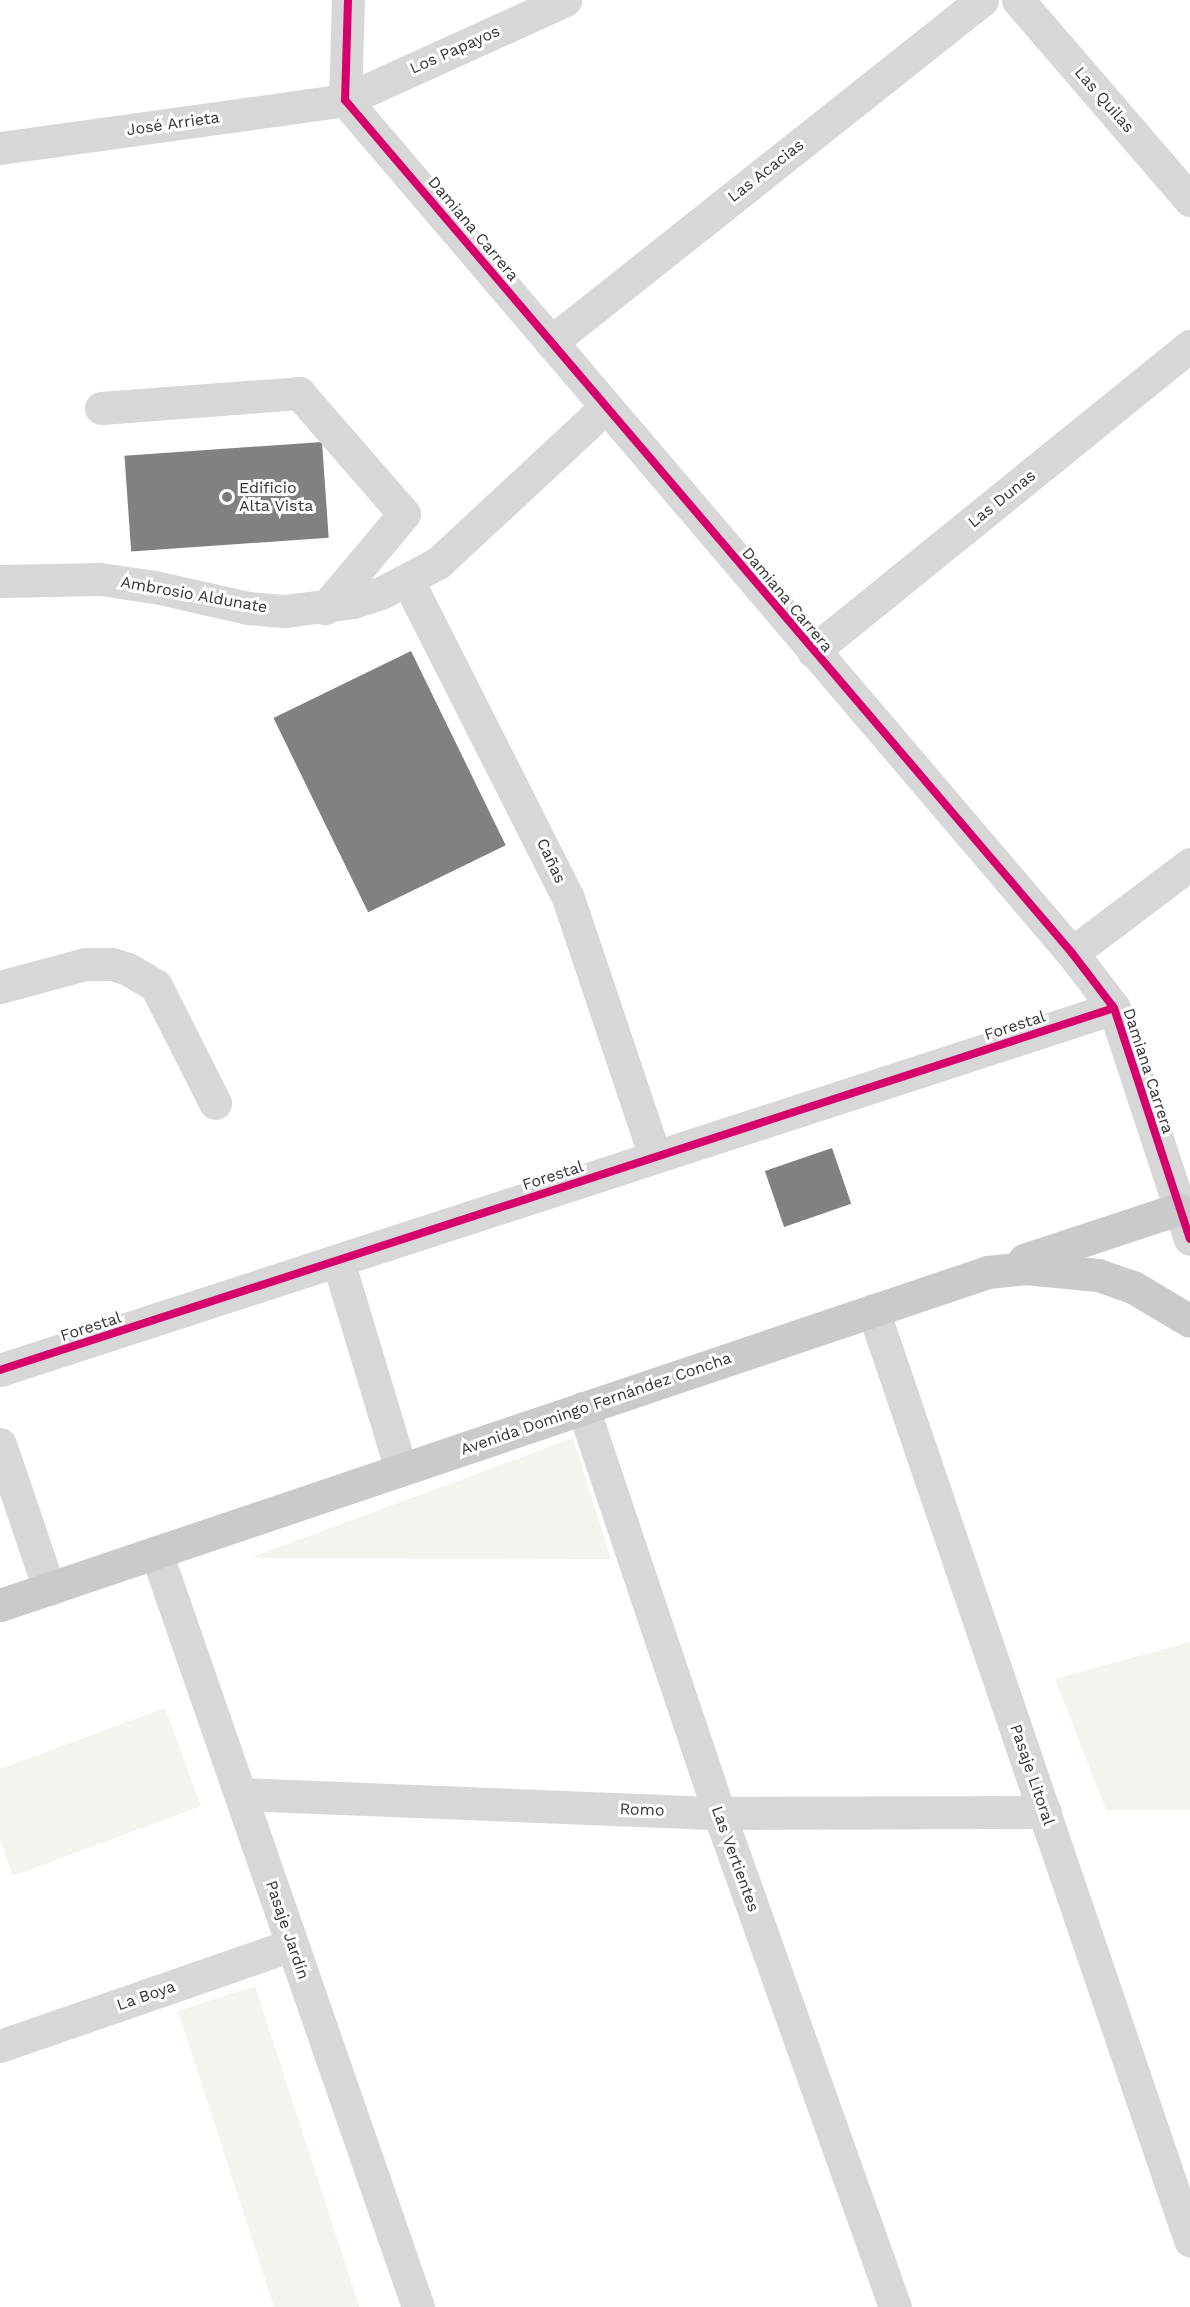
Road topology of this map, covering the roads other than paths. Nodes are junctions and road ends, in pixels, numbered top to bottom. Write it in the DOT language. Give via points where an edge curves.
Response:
graph roads {
  1 [pos="348,0"];
  2 [pos="565,0"];
  3 [pos="982,0"];
  4 [pos="1018,0"];
  5 [pos="345,100"];
  6 [pos="0,148"];
  7 [pos="1190,200"];
  8 [pos="550,342"];
  9 [pos="1190,346"];
  10 [pos="101,408"];
  11 [pos="606,408"];
  12 [pos="0,581"];
  13 [pos="408,581"];
  14 [pos="325,608"];
  15 [pos="813,651"];
  16 [pos="1190,864"];
  17 [pos="1072,953"];
  18 [pos="0,987"];
  19 [pos="1114,1008"];
  20 [pos="215,1103"];
  21 [pos="655,1158"];
  22 [pos="1185,1223"];
  23 [pos="338,1260"];
  24 [pos="988,1272"];
  25 [pos="873,1310"];
  26 [pos="1190,1322"];
  27 [pos="0,1370"];
  28 [pos="583,1408"];
  29 [pos="0,1443"];
  30 [pos="400,1470"];
  31 [pos="156,1552"];
  32 [pos="49,1589"];
  33 [pos="0,1605"];
  34 [pos="240,1794"];
  35 [pos="1045,1812"];
  36 [pos="719,1814"];
  37 [pos="292,1945"];
  38 [pos="0,2046"];
  39 [pos="1190,2240"];
  40 [pos="418,2307"];
  41 [pos="895,2307"];
  1 -- 5 [label="street"];
  2 -- 5 [label="street, Los Papayos"];
  3 -- 8 [label="street, Las Acacias"];
  4 -- 7 [label="street, Las Quilas"];
  5 -- 6 [label="street, José Arrieta"];
  5 -- 8 [label="street, Damiana Carrera"];
  8 -- 11 [label="street, Damiana Carrera"];
  9 -- 15 [label="street, Las Dunas"];
  10 -- 14 [label="street" via="299,393 404,513"];
  11 -- 13 [label="street, Ambrosio Aldunate" via="464,541"];
  11 -- 15 [label="street, Damiana Carrera"];
  12 -- 14 [label="street, Ambrosio Aldunate" via="100,579 155,586 248,608"];
  13 -- 14 [label="street, Ambrosio Aldunate" via="381,593"];
  13 -- 21 [label="street, Cañas" via="568,898"];
  15 -- 17 [label="street, Damiana Carrera"];
  16 -- 17 [label="street"];
  17 -- 19 [label="street, Damiana Carrera"];
  18 -- 20 [label="street" via="84,964 112,964 128,969 156,986"];
  19 -- 21 [label="street, Forestal"];
  19 -- 22 [label="street, Damiana Carrera"];
  21 -- 23 [label="street, Forestal"];
  22 -- 24 [label="main road"];
  23 -- 27 [label="street, Forestal"];
  23 -- 30 [label="street"];
  24 -- 25 [label="main road, Avenida Domingo Fernández Concha"];
  24 -- 26 [label="main road, Avenida Domingo Fernández Concha" via="1043,1268 1098,1275 1133,1287"];
  25 -- 28 [label="main road, Avenida Domingo Fernández Concha"];
  25 -- 35 [label="street, Pasaje Litoral"];
  28 -- 30 [label="main road, Avenida Domingo Fernández Concha"];
  28 -- 36 [label="street, Las Vertientes"];
  29 -- 32 [label="street"];
  30 -- 31 [label="main road, Avenida Domingo Fernández Concha"];
  31 -- 32 [label="main road, Avenida Domingo Fernández Concha"];
  31 -- 34 [label="street, Pasaje Jardín"];
  32 -- 33 [label="main road, Avenida Domingo Fernández Concha"];
  34 -- 36 [label="street, Romo"];
  34 -- 37 [label="street, Pasaje Jardín"];
  35 -- 36 [label="street, Romo"];
  35 -- 39 [label="street, Pasaje Litoral"];
  36 -- 41 [label="street, Las Vertientes"];
  37 -- 38 [label="street, La Boya"];
  37 -- 40 [label="street, Pasaje Jardín"];
}
